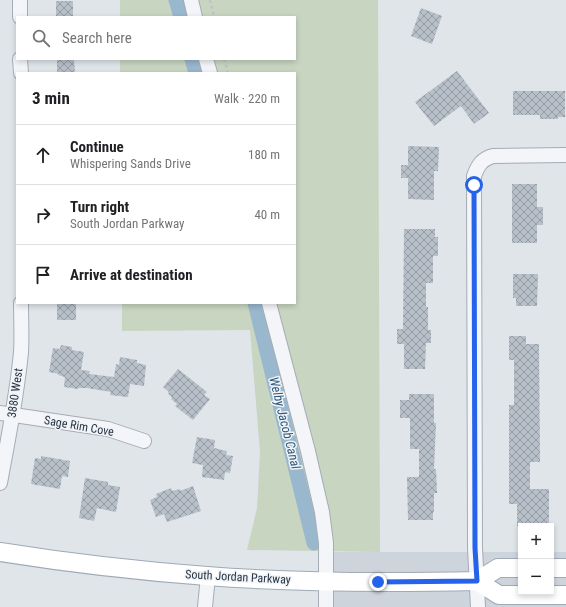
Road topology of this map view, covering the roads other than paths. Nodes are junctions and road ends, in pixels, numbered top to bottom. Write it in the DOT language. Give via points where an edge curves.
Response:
graph roads {
  1 [pos="20,0"];
  2 [pos="191,0"];
  3 [pos="20,16"];
  4 [pos="195,16"];
  5 [pos="20,60"];
  6 [pos="206,60"];
  7 [pos="20,72"];
  8 [pos="210,72"];
  9 [pos="566,155"];
  10 [pos="21,304"];
  11 [pos="270,304"];
  12 [pos="6,414"];
  13 [pos="144,441"];
  14 [pos="0,483"];
  15 [pos="0,552"];
  16 [pos="518,568"];
  17 [pos="554,568"];
  18 [pos="566,568"];
  19 [pos="208,576"];
  20 [pos="326,581"];
  21 [pos="477,581"];
  22 [pos="566,595"];
  23 [pos="205,607"];
  24 [pos="326,607"];
  25 [pos="478,607"];
  1 -- 3 [label="street"];
  2 -- 4 [label="street"];
  5 -- 7 [label="street"];
  6 -- 8 [label="street"];
  9 -- 21 [label="street" via="493,156 482,161 474,176"];
  10 -- 12 [label="street, 3880 West" via="21,351"];
  11 -- 20 [label="street" via="322,512 326,543"];
  12 -- 13 [label="street, Sage Rim Cove" via="108,429"];
  12 -- 14 [label="street, 3880 West"];
  15 -- 19 [label="main road, South Jordan Parkway" via="98,566"];
  16 -- 21 [label="main road" via="498,568"];
  17 -- 18 [label="main road"];
  19 -- 20 [label="main road, South Jordan Parkway"];
  19 -- 23 [label="street"];
  20 -- 21 [label="main road, South Jordan Parkway"];
  20 -- 24 [label="street"];
  21 -- 22 [label="main road" via="499,595"];
  21 -- 25 [label="street"];
}
